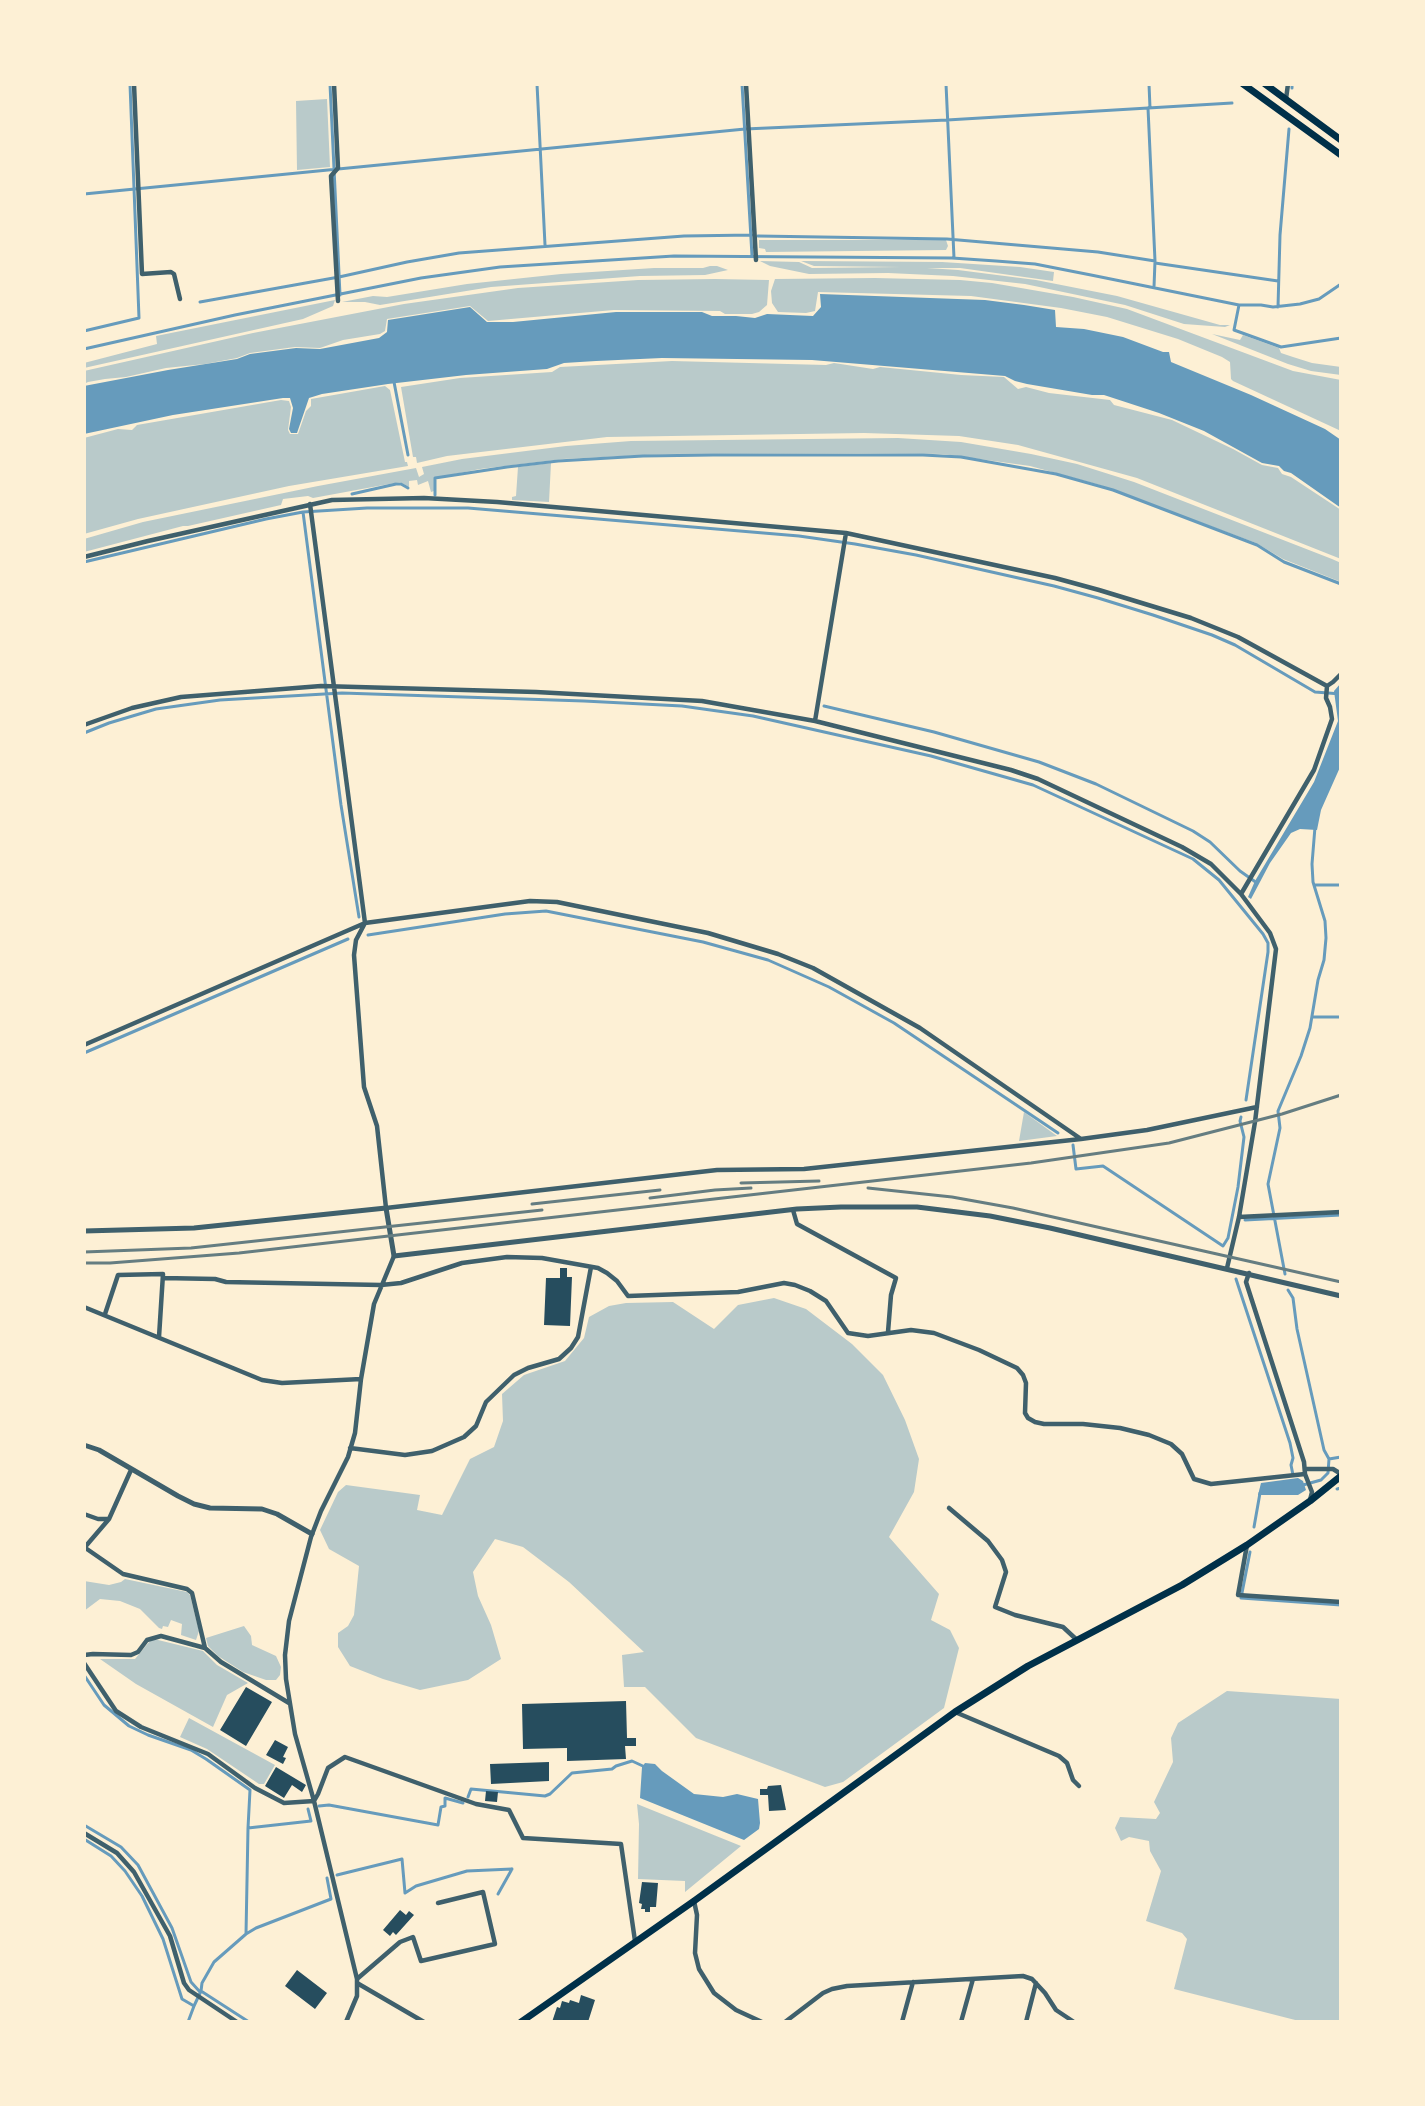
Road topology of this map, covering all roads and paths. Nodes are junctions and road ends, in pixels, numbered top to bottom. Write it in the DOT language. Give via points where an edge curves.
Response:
graph roads {
  1 [pos="134,84"];
  2 [pos="334,84"];
  3 [pos="746,84"];
  4 [pos="1243,84"];
  5 [pos="1265,84"];
  6 [pos="1288,84"];
  7 [pos="1286,99"];
  8 [pos="1341,140"];
  9 [pos="1341,155"];
  10 [pos="756,260"];
  11 [pos="180,299"];
  12 [pos="338,301"];
  13 [pos="310,506"];
  14 [pos="846,535"];
  15 [pos="84,557"];
  16 [pos="1341,674"];
  17 [pos="1327,687"];
  18 [pos="334,690"];
  19 [pos="815,721"];
  20 [pos="84,725"];
  21 [pos="1241,894"];
  22 [pos="365,923"];
  23 [pos="84,1045"];
  24 [pos="1257,1107"];
  25 [pos="1082,1139"];
  26 [pos="386,1208"];
  27 [pos="793,1210"];
  28 [pos="1341,1212"];
  29 [pos="1239,1217"];
  30 [pos="84,1232"];
  31 [pos="394,1256"];
  32 [pos="591,1267"];
  33 [pos="1227,1268"];
  34 [pos="1249,1273"];
  35 [pos="163,1278"];
  36 [pos="381,1285"];
  37 [pos="1341,1296"];
  38 [pos="84,1307"];
  39 [pos="105,1314"];
  40 [pos="888,1332"];
  41 [pos="159,1337"];
  42 [pos="361,1379"];
  43 [pos="84,1445"];
  44 [pos="350,1448"];
  45 [pos="131,1470"];
  46 [pos="1306,1474"];
  47 [pos="1341,1475"];
  48 [pos="1310,1502"];
  49 [pos="950,1509"];
  50 [pos="84,1514"];
  51 [pos="109,1519"];
  52 [pos="312,1534"];
  53 [pos="1247,1545"];
  54 [pos="85,1547"];
  55 [pos="1341,1602"];
  56 [pos="1077,1640"];
  57 [pos="205,1648"];
  58 [pos="84,1655"];
  59 [pos="84,1663"];
  60 [pos="289,1703"];
  61 [pos="955,1712"];
  62 [pos="1079,1786"];
  63 [pos="314,1801"];
  64 [pos="84,1833"];
  65 [pos="694,1901"];
  66 [pos="438,1903"];
  67 [pos="635,1941"];
  68 [pos="973,1979"];
  69 [pos="357,1981"];
  70 [pos="913,1982"];
  71 [pos="1036,1983"];
  72 [pos="237,2022"];
  73 [pos="346,2022"];
  74 [pos="424,2022"];
  75 [pos="521,2022"];
  76 [pos="762,2022"];
  77 [pos="785,2022"];
  78 [pos="902,2022"];
  79 [pos="961,2022"];
  80 [pos="1026,2022"];
  81 [pos="1074,2022"];
  1 -- 11 [label="street" via="142,274 171,272"];
  2 -- 12 [label="street" via="338,168 331,176"];
  3 -- 10 [label="street"];
  4 -- 9 [label="main road"];
  5 -- 7 [label="main road"];
  6 -- 7 [label="street"];
  7 -- 8 [label="main road"];
  13 -- 14 [label="street" via="332,500 424,498"];
  13 -- 15 [label="street"];
  13 -- 18 [label="street"];
  14 -- 17 [label="street" via="1055,578 1153,606 1238,637"];
  14 -- 19 [label="street"];
  16 -- 17 [label="street"];
  17 -- 21 [label="street" via="1332,719 1314,770"];
  18 -- 19 [label="street" via="536,692 702,701"];
  18 -- 20 [label="street" via="321,686 181,697 132,708"];
  18 -- 22 [label="street"];
  19 -- 21 [label="street" via="1038,779 1182,847 1211,864"];
  21 -- 24 [label="street" via="1270,933 1276,949"];
  22 -- 23 [label="street"];
  22 -- 25 [label="street" via="530,901 557,902 708,933 778,954 822,972 920,1028"];
  22 -- 26 [label="street" via="354,955 364,1087 377,1126"];
  24 -- 25 [label="street"];
  24 -- 29 [label="street"];
  25 -- 26 [label="street" via="804,1169 717,1170"];
  26 -- 30 [label="street" via="194,1228"];
  26 -- 31 [label="street"];
  27 -- 31 [label="street"];
  27 -- 33 [label="street" via="885,1206 953,1210"];
  27 -- 40 [label="street" via="797,1224 896,1278"];
  28 -- 29 [label="street"];
  29 -- 33 [label="street"];
  31 -- 36 [label="street"];
  32 -- 36 [label="street" via="542,1258 507,1257 462,1263 401,1283"];
  32 -- 40 [label="street" via="608,1273 628,1296 738,1292 784,1283 795,1285 826,1301 848,1333 868,1336"];
  32 -- 44 [label="street" via="578,1337 571,1348 559,1359 514,1375 486,1402 476,1426 464,1437 432,1451 405,1455"];
  33 -- 34 [label="street"];
  34 -- 37 [label="street"];
  34 -- 46 [label="street" via="1246,1282"];
  35 -- 36 [label="street"];
  35 -- 39 [label="street" via="163,1274 118,1275"];
  35 -- 41 [label="street"];
  36 -- 42 [label="street"];
  38 -- 39 [label="street"];
  39 -- 41 [label="street"];
  40 -- 46 [label="street" via="934,1333 1017,1368 1026,1383 1028,1418 1044,1425 1108,1426 1149,1435 1171,1444 1182,1454 1194,1479 1201,1482"];
  41 -- 42 [label="street" via="262,1380 282,1383"];
  42 -- 44 [label="street"];
  43 -- 45 [label="street"];
  44 -- 52 [label="street"];
  45 -- 51 [label="street"];
  45 -- 52 [label="street" via="194,1504 262,1509"];
  46 -- 47 [label="street" via="1329,1469"];
  46 -- 48 [label="street" via="1312,1492"];
  47 -- 48 [label="main road"];
  48 -- 53 [label="main road"];
  49 -- 56 [label="street" via="988,1541 1002,1560 1006,1572 995,1607 1063,1627"];
  50 -- 51 [label="street"];
  51 -- 54 [label="street"];
  52 -- 60 [label="street" via="289,1621 285,1655"];
  53 -- 55 [label="street" via="1238,1595"];
  53 -- 56 [label="main road" via="1182,1585"];
  54 -- 57 [label="street" via="123,1574 192,1593"];
  56 -- 61 [label="main road"];
  57 -- 58 [label="street" via="160,1636 147,1640 131,1655"];
  57 -- 60 [label="street"];
  59 -- 63 [label="street" via="116,1711 141,1727 208,1754 274,1799 284,1803"];
  60 -- 63 [label="street"];
  61 -- 62 [label="street" via="1059,1756"];
  61 -- 65 [label="main road"];
  63 -- 67 [label="street" via="328,1768 345,1757 476,1804 509,1810 523,1838 621,1844"];
  63 -- 69 [label="street"];
  64 -- 72 [label="street" via="117,1853 134,1872 170,1936 184,1983 194,1995"];
  65 -- 67 [label="main road"];
  65 -- 76 [label="street" via="699,1969 714,1993 736,2010"];
  66 -- 69 [label="street" via="483,1892 495,1944 421,1961 413,1937 400,1942"];
  67 -- 75 [label="main road"];
  68 -- 70 [label="street"];
  68 -- 71 [label="street" via="1023,1976"];
  68 -- 79 [label="street"];
  69 -- 73 [label="street" via="357,1996"];
  69 -- 74 [label="street"];
  70 -- 77 [label="street" via="832,1989"];
  70 -- 78 [label="street"];
  71 -- 80 [label="street"];
  71 -- 81 [label="street" via="1056,2010"];
}
